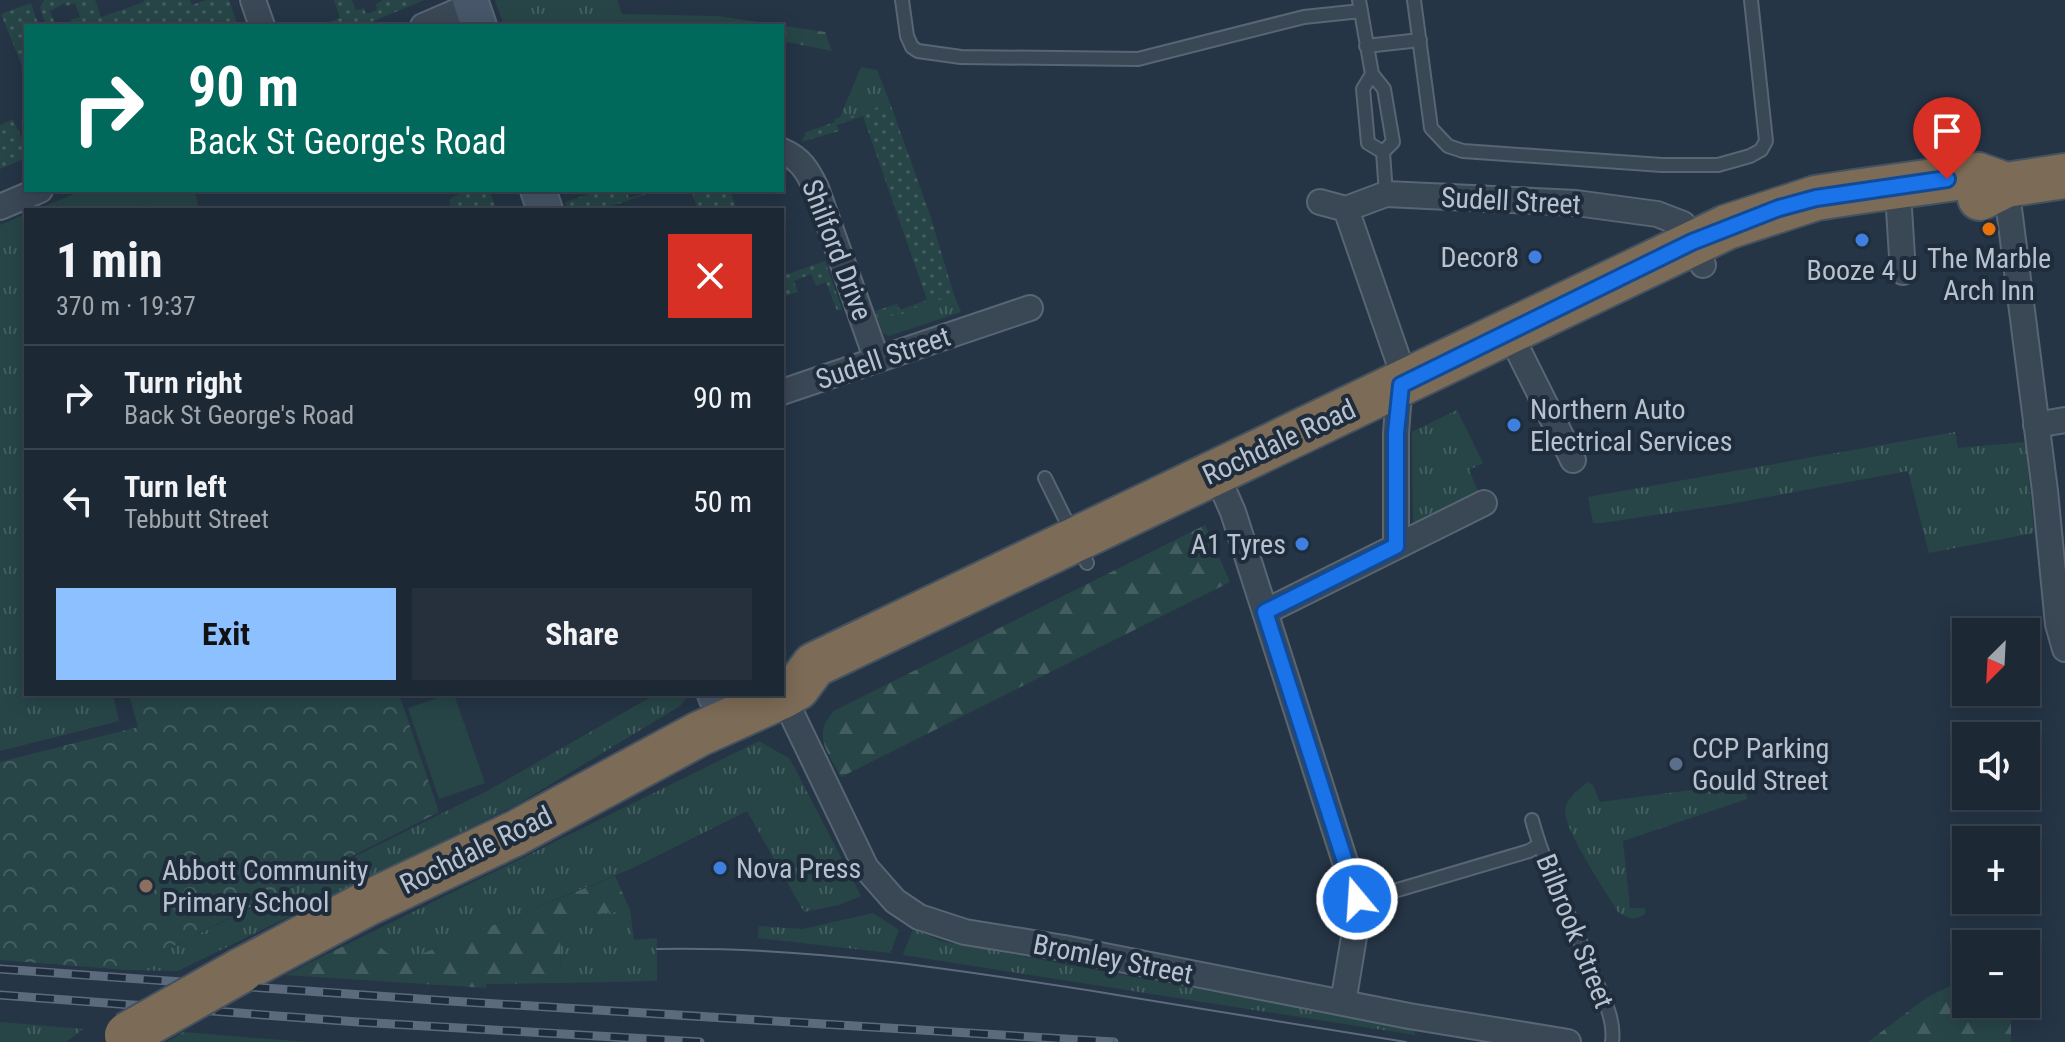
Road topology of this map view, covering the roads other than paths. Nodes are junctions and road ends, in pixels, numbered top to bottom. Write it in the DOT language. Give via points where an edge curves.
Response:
graph roads {
  1 [pos="253,0"];
  2 [pos="902,0"];
  3 [pos="1414,0"];
  4 [pos="1751,0"];
  5 [pos="1360,6"];
  6 [pos="474,10"];
  7 [pos="261,24"];
  8 [pos="429,24"];
  9 [pos="1420,40"];
  10 [pos="1366,46"];
  11 [pos="1372,74"];
  12 [pos="784,152"];
  13 [pos="1383,152"];
  14 [pos="2065,176"];
  15 [pos="2006,185"];
  16 [pos="35,192"];
  17 [pos="1386,194"];
  18 [pos="1320,202"];
  19 [pos="0,207"];
  20 [pos="1346,209"];
  21 [pos="1899,209"];
  22 [pos="1697,254"];
  23 [pos="1903,272"];
  24 [pos="1030,308"];
  25 [pos="1520,354"];
  26 [pos="877,360"];
  27 [pos="784,391"];
  28 [pos="1400,400"];
  29 [pos="2065,420"];
  30 [pos="2036,425"];
  31 [pos="1573,460"];
  32 [pos="1045,478"];
  33 [pos="1220,484"];
  34 [pos="1484,503"];
  35 [pos="1396,546"];
  36 [pos="1081,551"];
  37 [pos="1265,612"];
  38 [pos="2061,623"];
  39 [pos="2065,649"];
  40 [pos="790,692"];
  41 [pos="784,693"];
  42 [pos="771,696"];
  43 [pos="720,707"];
  44 [pos="1532,820"];
  45 [pos="1539,845"];
  46 [pos="1357,899"];
  47 [pos="1343,1003"];
  48 [pos="121,1038"];
  49 [pos="1568,1042"];
  50 [pos="1612,1042"];
  1 -- 7 [label="street"];
  2 -- 5 [label="lane" via="912,47 961,57 1138,59"];
  3 -- 9 [label="lane"];
  4 -- 9 [label="lane" via="1766,141 1750,156 1718,165 1448,146 1431,128"];
  5 -- 10 [label="lane"];
  6 -- 8 [label="street"];
  9 -- 10 [label="lane"];
  10 -- 11 [label="lane"];
  11 -- 13 [label="lane" via="1384,89 1390,117 1393,142"];
  11 -- 13 [label="lane" via="1363,89 1368,143"];
  12 -- 26 [label="street, Shilford Drive" via="805,166 816,188"];
  13 -- 17 [label="lane"];
  14 -- 15 [label="highway, Rochdale Road"];
  15 -- 21 [label="highway, Rochdale Road" via="1979,198"];
  15 -- 22 [label="highway, Rochdale Road" via="1978,175 1816,198 1779,208"];
  15 -- 30 [label="street"];
  16 -- 19 [label="street"];
  17 -- 20 [label="street, Sudell Street"];
  17 -- 22 [label="street, Sudell Street" via="1576,203 1657,214 1683,224"];
  18 -- 20 [label="street"];
  20 -- 28 [label="street" via="1401,368"];
  21 -- 22 [label="highway, Rochdale Road" via="1856,214"];
  21 -- 23 [label="street"];
  22 -- 25 [label="highway, Rochdale Road"];
  22 -- 28 [label="highway, Rochdale Road"];
  24 -- 26 [label="street, Sudell Street"];
  25 -- 28 [label="highway, Rochdale Road"];
  25 -- 31 [label="street"];
  26 -- 27 [label="street, Sudell Street"];
  28 -- 33 [label="highway, Rochdale Road"];
  28 -- 35 [label="street"];
  29 -- 30 [label="street"];
  30 -- 38 [label="street"];
  32 -- 36 [label="lane"];
  33 -- 36 [label="highway, Rochdale Road"];
  33 -- 37 [label="street"];
  34 -- 35 [label="street"];
  35 -- 37 [label="street"];
  36 -- 40 [label="highway, Rochdale Road" via="814,665"];
  37 -- 46 [label="street"];
  38 -- 39 [label="street"];
  40 -- 41 [label="highway, Rochdale Road"];
  40 -- 47 [label="street, Bromley Street" via="866,868 895,901 919,917 965,932"];
  42 -- 43 [label="highway, Rochdale Road"];
  43 -- 48 [label="highway, Rochdale Road, bridge" via="516,833 368,903"];
  44 -- 45 [label="lane, Bilbrook Street"];
  45 -- 46 [label="lane"];
  45 -- 50 [label="lane, Bilbrook Street" via="1585,949 1614,1028"];
  46 -- 47 [label="street"];
  47 -- 49 [label="street, Bromley Street"];
}
